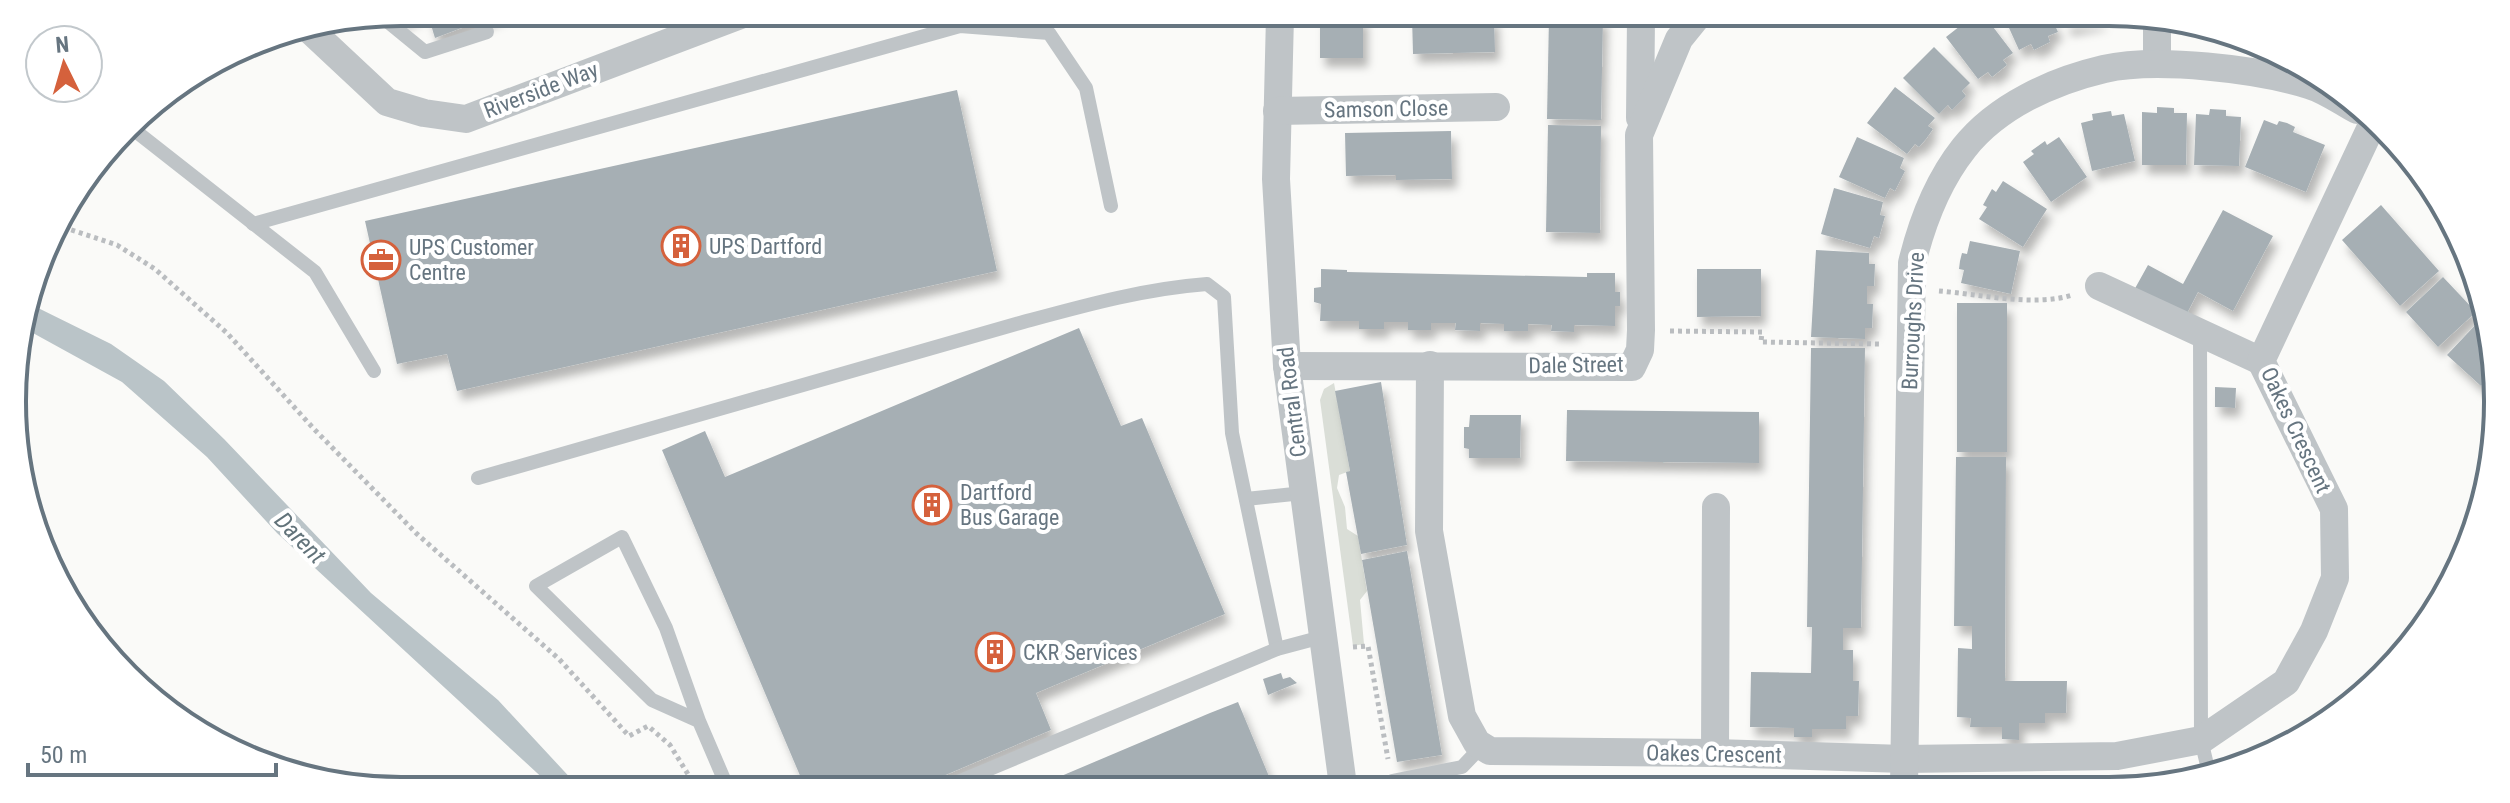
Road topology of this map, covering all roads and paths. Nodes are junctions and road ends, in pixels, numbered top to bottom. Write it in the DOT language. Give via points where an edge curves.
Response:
graph roads {
  1 [pos="394,26"];
  2 [pos="712,26"];
  3 [pos="1280,26"];
  4 [pos="1641,26"];
  5 [pos="1690,26"];
  6 [pos="2157,29"];
  7 [pos="487,32"];
  8 [pos="316,36"];
  9 [pos="2157,64"];
  10 [pos="2311,86"];
  11 [pos="1496,107"];
  12 [pos="1277,111"];
  13 [pos="2369,131"];
  14 [pos="139,134"];
  15 [pos="1639,135"];
  16 [pos="1111,206"];
  17 [pos="253,224"];
  18 [pos="68,229"];
  19 [pos="2099,286"];
  20 [pos="1956,293"];
  21 [pos="2060,299"];
  22 [pos="1641,330"];
  23 [pos="2200,332"];
  24 [pos="1866,343"];
  25 [pos="2261,361"];
  26 [pos="1430,365"];
  27 [pos="1287,366"];
  28 [pos="374,371"];
  29 [pos="478,478"];
  30 [pos="1303,493"];
  31 [pos="1246,499"];
  32 [pos="1716,507"];
  33 [pos="1335,643"];
  34 [pos="1277,649"];
  35 [pos="699,721"];
  36 [pos="2201,740"];
  37 [pos="1482,746"];
  38 [pos="1715,753"];
  39 [pos="2207,764"];
  40 [pos="1904,773"];
  41 [pos="690,777"];
  42 [pos="723,777"];
  43 [pos="970,777"];
  44 [pos="1342,777"];
  45 [pos="1391,777"];
  46 [pos="1412,777"];
  1 -- 7 [label="lane" via="425,52"];
  2 -- 8 [label="street, Riverside Way" via="466,119 387,102"];
  3 -- 12 [label="street, Central Road"];
  4 -- 15 [label="street, Dale Street"];
  5 -- 15 [label="street, Dale Street" via="1679,39"];
  6 -- 9 [label="street"];
  9 -- 10 [label="street, Burroughs Drive" via="2263,72"];
  9 -- 40 [label="street, Burroughs Drive" via="2106,69 2049,87 1999,114 1964,148 1923,221 1910,288"];
  11 -- 12 [label="street, Samson Close"];
  12 -- 27 [label="street, Central Road" via="1278,245"];
  13 -- 25 [label="street, Oakes Crescent"];
  14 -- 17 [label="lane"];
  15 -- 22 [label="street, Dale Street"];
  16 -- 17 [label="lane" via="1086,88 1049,33 960,26"];
  17 -- 28 [label="lane" via="315,272"];
  18 -- 41 [label="path" via="117,245 155,269 227,333 417,534 559,659 629,736 648,726 670,745"];
  19 -- 23 [label="street"];
  20 -- 21 [label="path"];
  22 -- 24 [label="path" via="1762,332 1761,342"];
  22 -- 26 [label="street, Dale Street" via="1632,367"];
  23 -- 25 [label="street"];
  23 -- 36 [label="lane"];
  25 -- 36 [label="street, Oakes Crescent" via="2334,509 2335,578 2286,682"];
  26 -- 27 [label="street, Dale Street"];
  26 -- 37 [label="street" via="1429,531 1462,716"];
  27 -- 30 [label="street, Central Road"];
  29 -- 31 [label="lane" via="1105,300 1207,284 1224,297 1232,433"];
  30 -- 31 [label="lane"];
  30 -- 33 [label="street, Central Road"];
  31 -- 34 [label="lane"];
  32 -- 38 [label="street"];
  33 -- 34 [label="lane"];
  33 -- 44 [label="street, Central Road"];
  33 -- 45 [label="path" via="1368,646"];
  34 -- 43 [label="lane"];
  35 -- 35 [label="lane" via="652,700 536,586 622,537 666,628"];
  35 -- 42 [label="lane"];
  36 -- 39 [label="lane"];
  36 -- 40 [label="street, Oakes Crescent" via="2117,756"];
  37 -- 38 [label="street, Oakes Crescent" via="1506,752"];
  37 -- 46 [label="lane" via="1462,767"];
  38 -- 40 [label="street, Oakes Crescent"];
}
